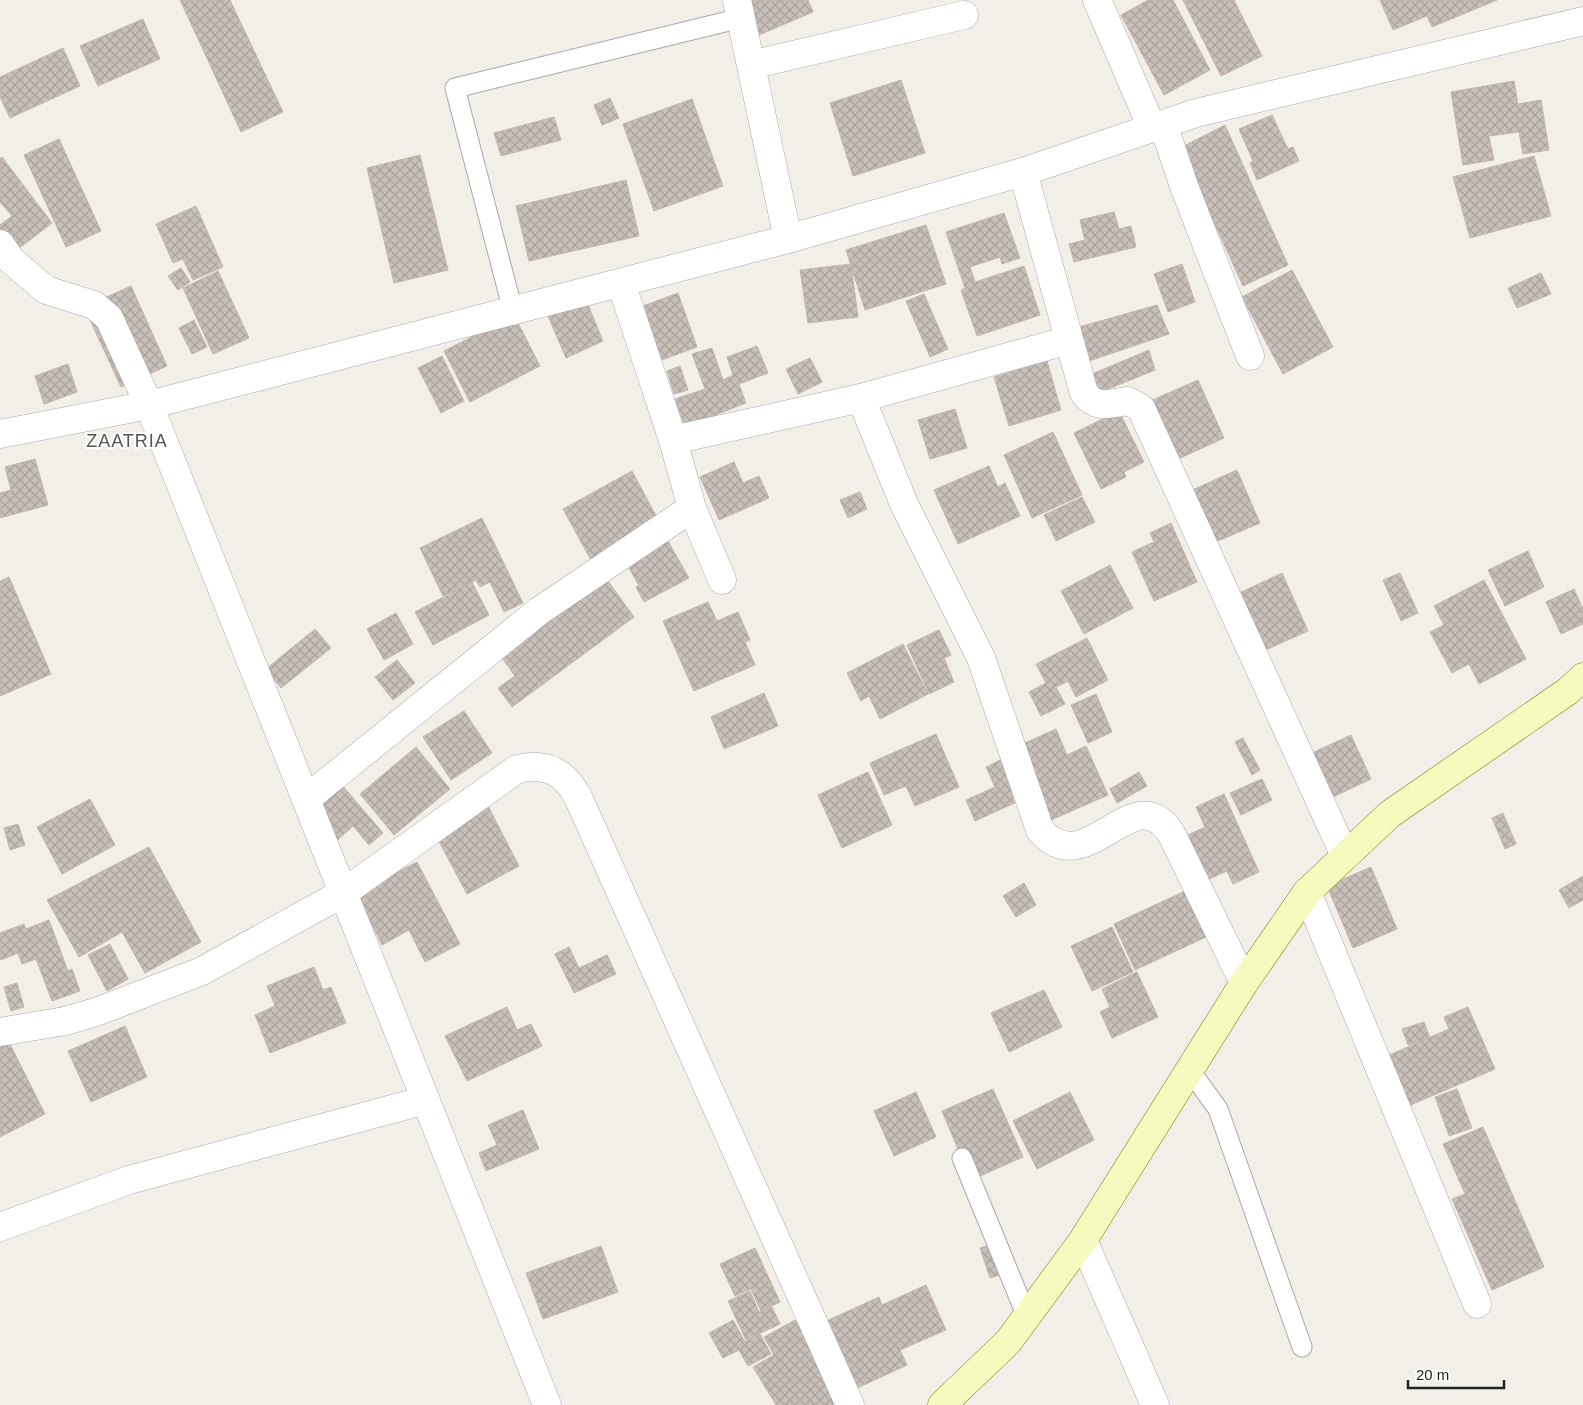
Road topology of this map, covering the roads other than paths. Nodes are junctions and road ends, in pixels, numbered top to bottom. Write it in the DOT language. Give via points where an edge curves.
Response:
graph roads {
  1 [pos="1097,0"];
  2 [pos="739,9"];
  3 [pos="964,15"];
  4 [pos="1583,21"];
  5 [pos="751,65"];
  6 [pos="1158,126"];
  7 [pos="1023,172"];
  8 [pos="788,239"];
  9 [pos="0,244"];
  10 [pos="621,283"];
  11 [pos="513,313"];
  12 [pos="1069,340"];
  13 [pos="1250,356"];
  14 [pos="861,398"];
  15 [pos="149,405"];
  16 [pos="0,434"];
  17 [pos="673,440"];
  18 [pos="692,508"];
  19 [pos="722,580"];
  20 [pos="1583,677"];
  21 [pos="306,799"];
  22 [pos="1345,856"];
  23 [pos="1307,892"];
  24 [pos="343,893"];
  25 [pos="1244,983"];
  26 [pos="0,1032"];
  27 [pos="1189,1069"];
  28 [pos="426,1100"];
  29 [pos="962,1158"];
  30 [pos="0,1227"];
  31 [pos="1083,1240"];
  32 [pos="1477,1304"];
  33 [pos="1027,1317"];
  34 [pos="1302,1347"];
  35 [pos="547,1405"];
  36 [pos="850,1405"];
  37 [pos="942,1405"];
  38 [pos="1156,1405"];
  1 -- 6 [label="street"];
  2 -- 5 [label="street"];
  2 -- 11 [label="lane" via="456,88"];
  3 -- 5 [label="street"];
  4 -- 6 [label="street" via="1196,113"];
  5 -- 8 [label="street"];
  6 -- 7 [label="street"];
  6 -- 13 [label="street"];
  7 -- 8 [label="street"];
  7 -- 12 [label="street"];
  8 -- 10 [label="street"];
  9 -- 15 [label="street" via="11,260 46,290 94,305 109,318"];
  10 -- 11 [label="street"];
  10 -- 17 [label="street"];
  11 -- 15 [label="street"];
  12 -- 14 [label="street"];
  12 -- 22 [label="street" via="1084,393 1089,400 1105,405 1128,400 1141,408"];
  14 -- 17 [label="street"];
  14 -- 25 [label="street" via="904,504 981,658 1040,830 1057,844 1079,846 1137,816 1159,820 1168,827"];
  15 -- 16 [label="street"];
  15 -- 21 [label="street"];
  17 -- 18 [label="street"];
  18 -- 19 [label="street"];
  18 -- 21 [label="street" via="538,611"];
  20 -- 22 [label="main road" via="1568,691 1390,814"];
  21 -- 24 [label="street"];
  22 -- 23 [label="main road"];
  23 -- 25 [label="main road"];
  23 -- 32 [label="street"];
  24 -- 26 [label="street" via="202,971 96,1012"];
  24 -- 28 [label="street"];
  24 -- 36 [label="street" via="517,769 546,767 560,773 570,783"];
  25 -- 27 [label="main road"];
  27 -- 31 [label="main road"];
  27 -- 34 [label="lane" via="1218,1109"];
  28 -- 30 [label="street" via="129,1180"];
  28 -- 35 [label="street"];
  29 -- 33 [label="lane"];
  31 -- 33 [label="main road"];
  31 -- 38 [label="street"];
  33 -- 37 [label="main road" via="1008,1342"];
}
